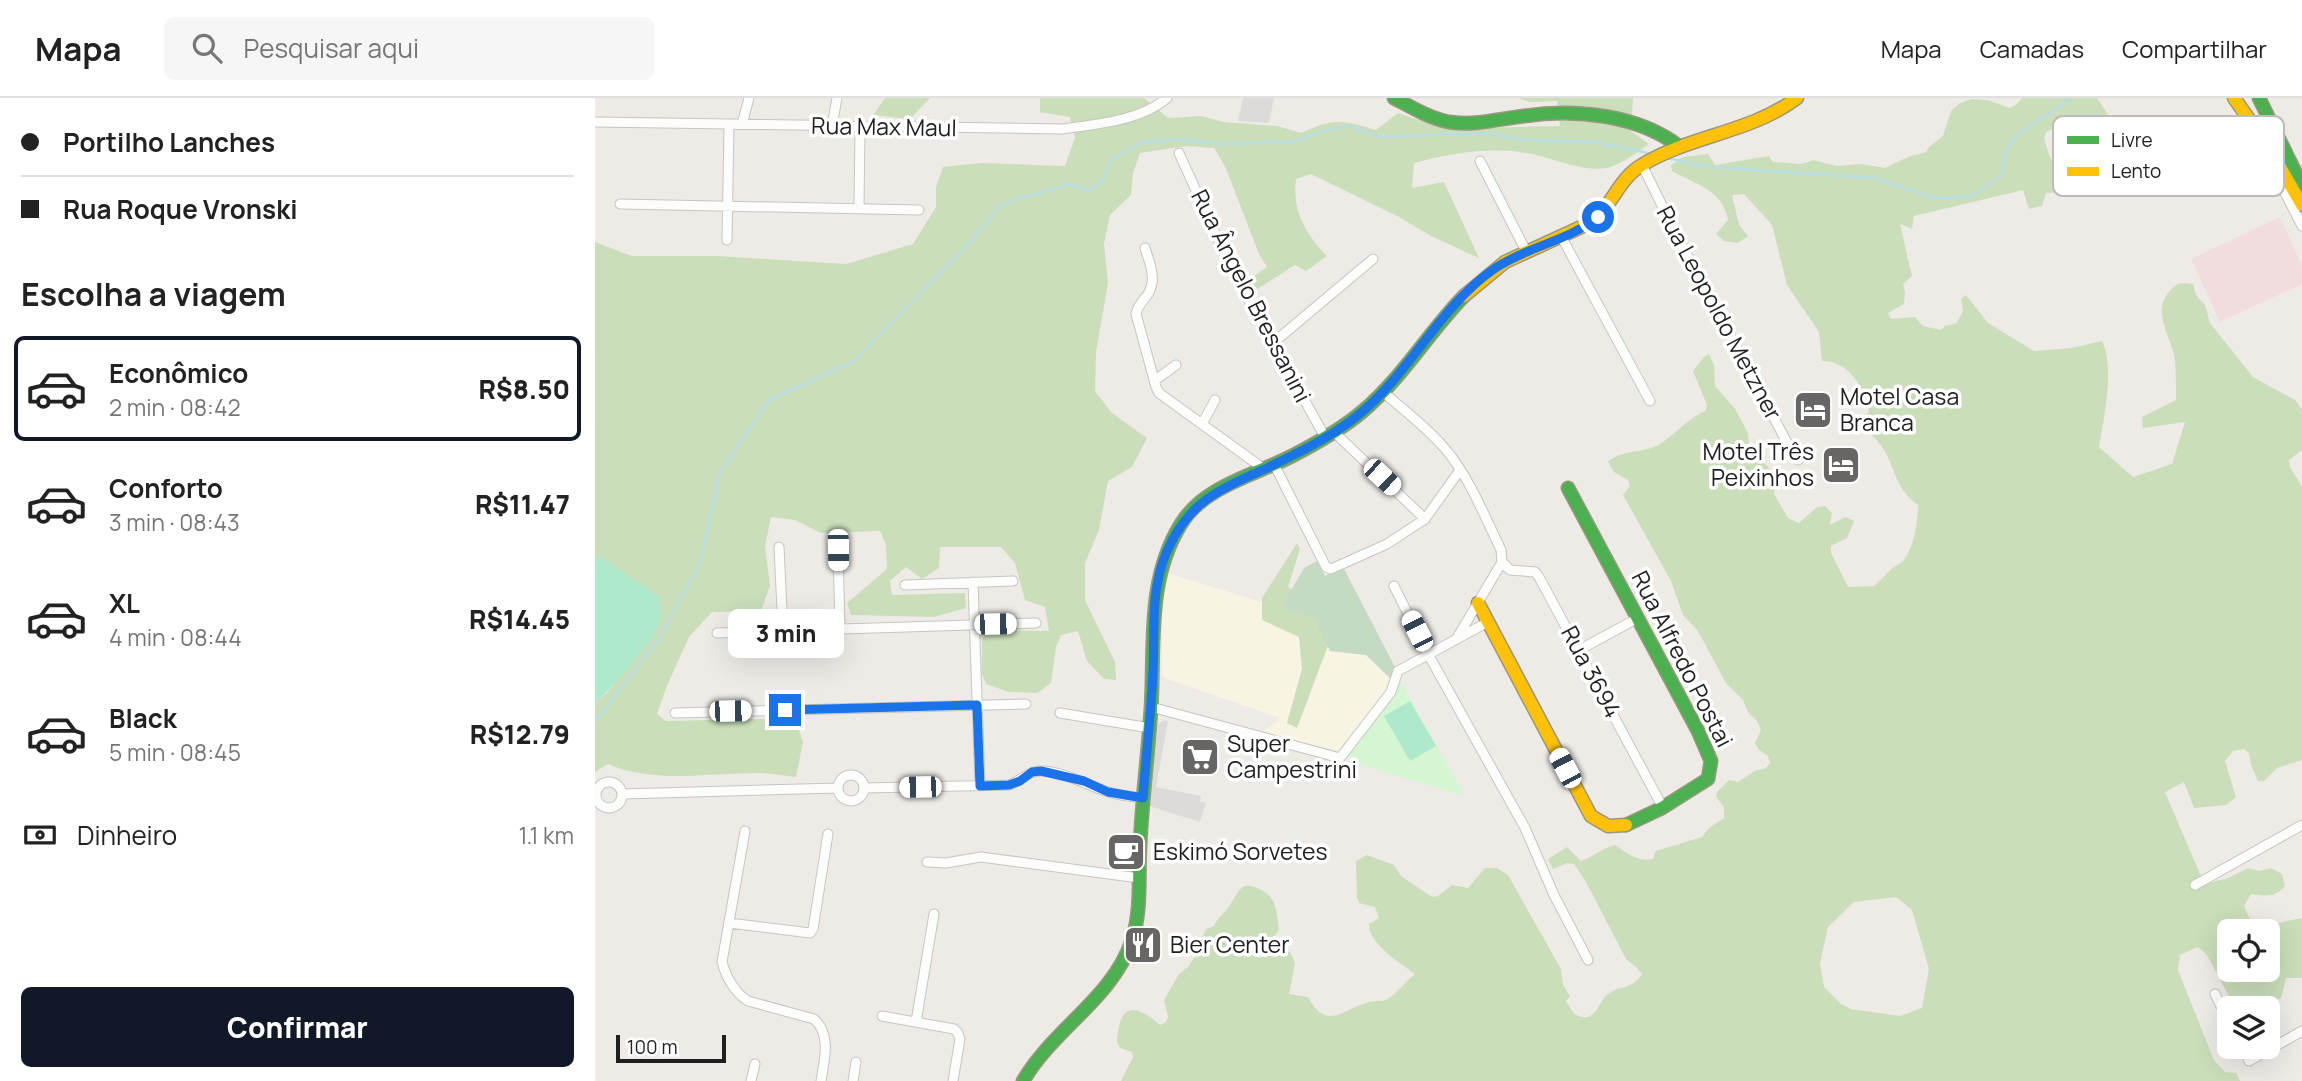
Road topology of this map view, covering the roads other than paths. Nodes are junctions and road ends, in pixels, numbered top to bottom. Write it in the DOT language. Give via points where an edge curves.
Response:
graph roads {
  1 [pos="748,98"];
  2 [pos="837,98"];
  3 [pos="1167,98"];
  4 [pos="1797,98"];
  5 [pos="2234,98"];
  6 [pos="2259,98"];
  7 [pos="1402,100"];
  8 [pos="2247,116"];
  9 [pos="2268,116"];
  10 [pos="595,121"];
  11 [pos="729,124"];
  12 [pos="742,124"];
  13 [pos="832,126"];
  14 [pos="860,127"];
  15 [pos="1679,147"];
  16 [pos="2284,149"];
  17 [pos="1179,153"];
  18 [pos="1480,162"];
  19 [pos="1642,165"];
  20 [pos="2284,174"];
  21 [pos="2302,186"];
  22 [pos="2284,190"];
  23 [pos="620,204"];
  24 [pos="727,205"];
  25 [pos="2302,205"];
  26 [pos="859,207"];
  27 [pos="919,209"];
  28 [pos="2302,226"];
  29 [pos="1561,236"];
  30 [pos="727,240"];
  31 [pos="1145,248"];
  32 [pos="1526,251"];
  33 [pos="1373,259"];
  34 [pos="1273,343"];
  35 [pos="1176,365"];
  36 [pos="1154,381"];
  37 [pos="1383,392"];
  38 [pos="1215,400"];
  39 [pos="1650,401"];
  40 [pos="1202,424"];
  41 [pos="1329,435"];
  42 [pos="1798,460"];
  43 [pos="1269,467"];
  44 [pos="1461,470"];
  45 [pos="1568,488"];
  46 [pos="1425,519"];
  47 [pos="779,547"];
  48 [pos="838,550"];
  49 [pos="1502,562"];
  50 [pos="1013,581"];
  51 [pos="973,582"];
  52 [pos="905,585"];
  53 [pos="1394,586"];
  54 [pos="1478,603"];
  55 [pos="1638,618"];
  56 [pos="1488,622"];
  57 [pos="1036,623"];
  58 [pos="974,624"];
  59 [pos="840,629"];
  60 [pos="782,631"];
  61 [pos="717,633"];
  62 [pos="1456,639"];
  63 [pos="1579,650"];
  64 [pos="1429,654"];
  65 [pos="1026,704"];
  66 [pos="977,705"];
  67 [pos="1151,707"];
  68 [pos="675,713"];
  69 [pos="1060,713"];
  70 [pos="1150,728"];
  71 [pos="980,786"];
  72 [pos="838,788"];
  73 [pos="864,788"];
  74 [pos="622,794"];
  75 [pos="595,795"];
  76 [pos="1143,798"];
  77 [pos="1662,806"];
  78 [pos="2302,825"];
  79 [pos="745,831"];
  80 [pos="828,834"];
  81 [pos="927,862"];
  82 [pos="1139,878"];
  83 [pos="2195,885"];
  84 [pos="934,914"];
  85 [pos="729,923"];
  86 [pos="1588,960"];
  87 [pos="2215,994"];
  88 [pos="2217,998"];
  89 [pos="882,1016"];
  90 [pos="916,1022"];
  91 [pos="2302,1031"];
  92 [pos="2280,1043"];
  93 [pos="856,1062"];
  94 [pos="755,1064"];
  95 [pos="751,1081"];
  96 [pos="821,1081"];
  97 [pos="853,1081"];
  98 [pos="953,1081"];
  99 [pos="1023,1081"];
  1 -- 12 [label="street"];
  2 -- 13 [label="street"];
  3 -- 14 [label="street, Rua Max Maul" via="1130,117 1063,129"];
  4 -- 15 [label="main road" via="1748,126"];
  5 -- 8 [label="main road"];
  6 -- 9 [label="main road"];
  7 -- 15 [label="main road" via="1443,122 1459,124 1537,114 1621,121 1654,130"];
  10 -- 11 [label="street, Rua Max Maul"];
  11 -- 12 [label="street, Rua Max Maul"];
  11 -- 24 [label="street"];
  12 -- 13 [label="street, Rua Max Maul"];
  13 -- 14 [label="street, Rua Max Maul"];
  14 -- 26 [label="street"];
  15 -- 19 [label="main road"];
  16 -- 21 [label="main road"];
  17 -- 34 [label="street, Rua Ângelo Bressanini" via="1232,270"];
  18 -- 32 [label="street"];
  19 -- 29 [label="main road" via="1630,173 1598,217"];
  19 -- 42 [label="street, Rua Leopoldo Metzner"];
  20 -- 25 [label="main road"];
  22 -- 28 [label="street"];
  23 -- 24 [label="street"];
  24 -- 26 [label="street"];
  24 -- 30 [label="street"];
  26 -- 27 [label="street"];
  29 -- 32 [label="main road"];
  29 -- 39 [label="street"];
  31 -- 36 [label="street" via="1152,283 1136,314"];
  32 -- 37 [label="main road" via="1470,289"];
  33 -- 34 [label="street"];
  34 -- 41 [label="street, Rua Ângelo Bressanini"];
  35 -- 36 [label="street"];
  36 -- 40 [label="street" via="1159,393"];
  37 -- 41 [label="main road"];
  37 -- 44 [label="street" via="1434,436"];
  38 -- 40 [label="street"];
  40 -- 43 [label="street"];
  41 -- 43 [label="main road"];
  41 -- 46 [label="street, Rua Ângelo Bressanini"];
  43 -- 46 [label="street" via="1328,569 1387,544"];
  43 -- 67 [label="main road" via="1198,504 1167,551 1155,590"];
  44 -- 46 [label="street"];
  44 -- 49 [label="street" via="1501,550"];
  45 -- 55 [label="main road, Rua Alfredo Postai"];
  47 -- 60 [label="street"];
  48 -- 59 [label="street"];
  49 -- 54 [label="street"];
  49 -- 63 [label="street, Rua 3694" via="1510,570 1535,572"];
  50 -- 51 [label="street"];
  51 -- 52 [label="street"];
  51 -- 58 [label="street"];
  53 -- 64 [label="street"];
  54 -- 56 [label="main road, Rua Alfredo Postai"];
  54 -- 62 [label="street"];
  55 -- 63 [label="street"];
  55 -- 77 [label="main road, Rua Alfredo Postai" via="1713,764 1709,779"];
  56 -- 62 [label="street"];
  56 -- 77 [label="main road, Rua Alfredo Postai" via="1591,816 1605,825 1623,827"];
  57 -- 58 [label="street"];
  58 -- 59 [label="street"];
  58 -- 66 [label="street"];
  59 -- 60 [label="street"];
  60 -- 61 [label="street"];
  62 -- 64 [label="street"];
  63 -- 77 [label="street, Rua 3694"];
  64 -- 67 [label="street" via="1396,673 1391,692 1340,758"];
  64 -- 86 [label="street" via="1525,828"];
  65 -- 66 [label="street"];
  66 -- 68 [label="street"];
  66 -- 71 [label="street"];
  67 -- 70 [label="main road"];
  69 -- 70 [label="street"];
  70 -- 76 [label="main road"];
  71 -- 73 [label="street"];
  71 -- 76 [label="street" via="1009,785 1041,771"];
  72 -- 73 [label="street" via="842,797 851,801 860,797"];
  72 -- 73 [label="street" via="842,778 851,775 860,779"];
  72 -- 74 [label="street"];
  74 -- 75 [label="street" via="618,785 608,782 599,786"];
  74 -- 75 [label="street" via="619,804 610,808 600,804"];
  76 -- 82 [label="main road"];
  78 -- 83 [label="street"];
  79 -- 85 [label="street"];
  80 -- 85 [label="street" via="810,933"];
  81 -- 82 [label="street" via="981,858"];
  82 -- 99 [label="main road" via="1132,941 1119,968 1097,999 1038,1055"];
  84 -- 90 [label="street"];
  85 -- 96 [label="street" via="722,962 725,972 747,1001 814,1019 820,1025 826,1050"];
  87 -- 88 [label="street"];
  89 -- 90 [label="street"];
  90 -- 98 [label="street" via="958,1033"];
  91 -- 92 [label="street"];
  93 -- 97 [label="street"];
  94 -- 95 [label="street"];
}
